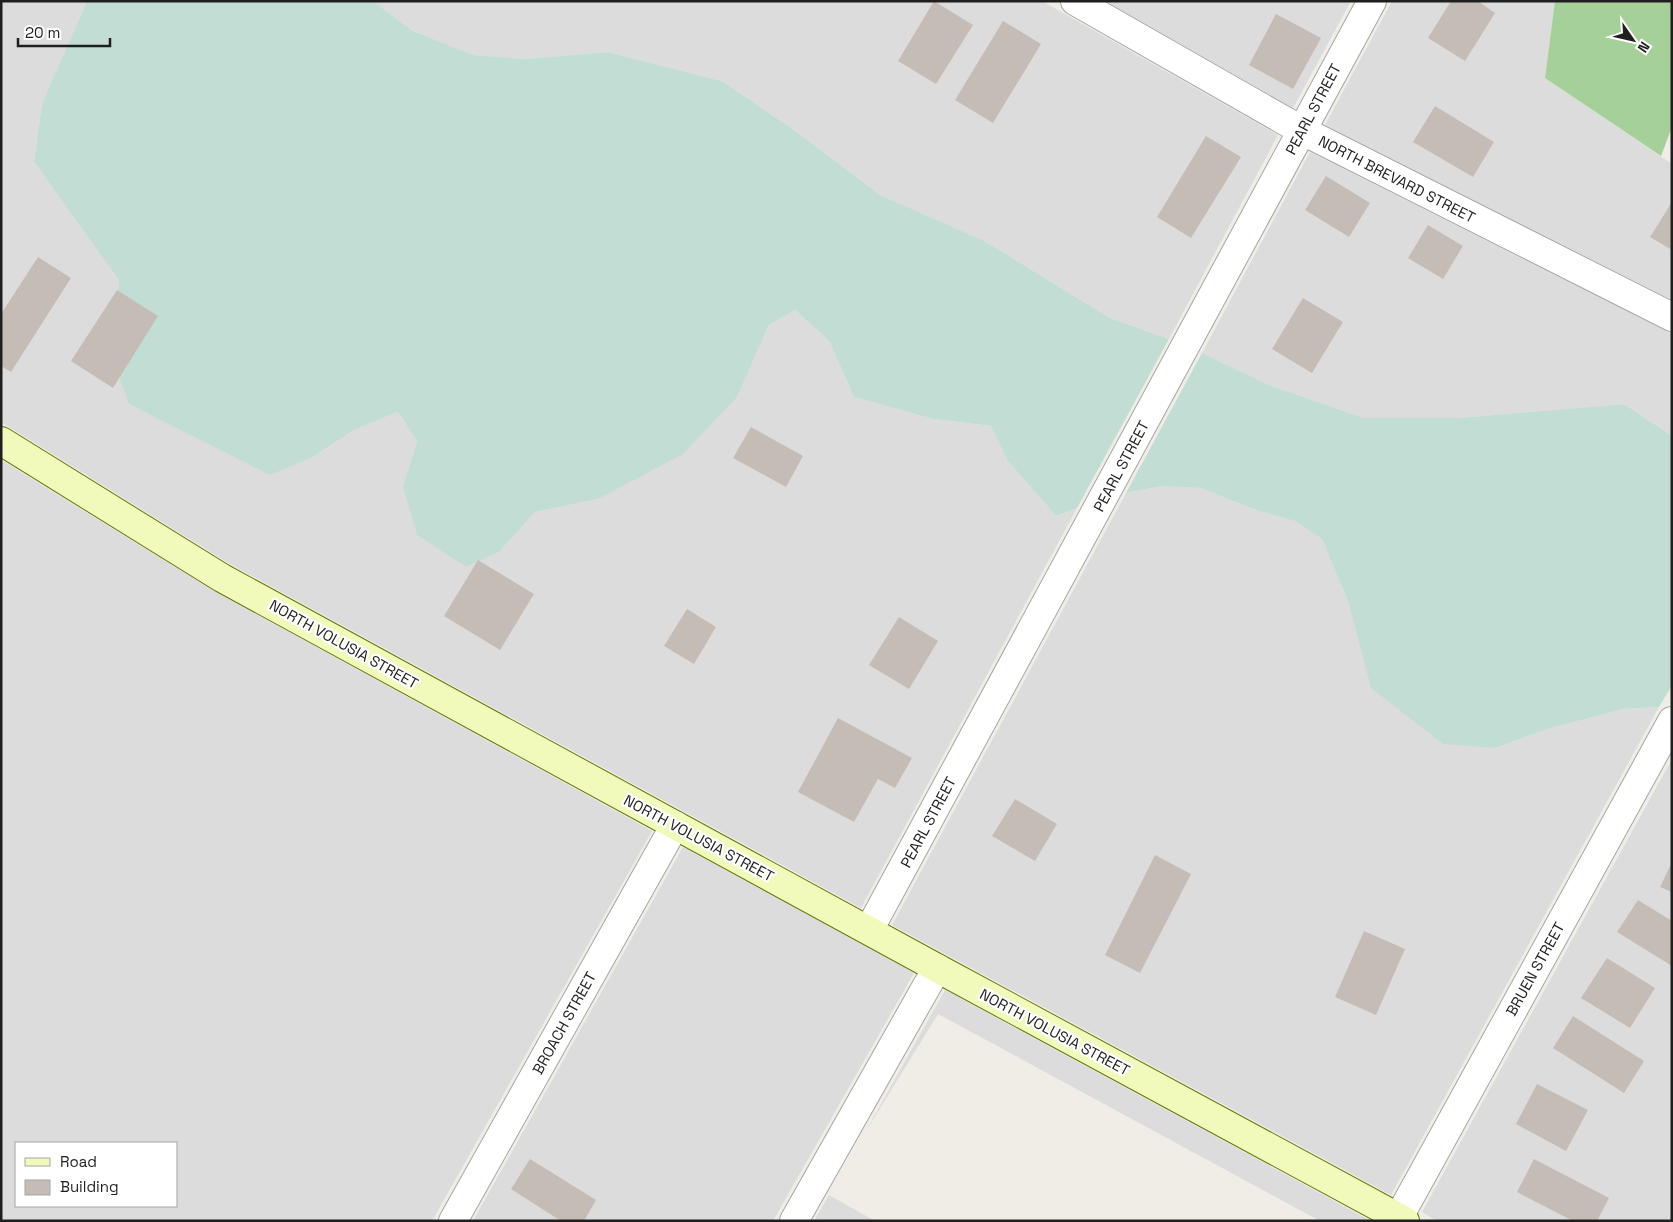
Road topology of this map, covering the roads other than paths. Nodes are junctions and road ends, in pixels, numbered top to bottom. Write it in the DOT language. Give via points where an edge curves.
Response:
graph roads {
  1 [pos="1074,1"];
  2 [pos="1372,1"];
  3 [pos="1301,130"];
  4 [pos="1672,317"];
  5 [pos="1,441"];
  6 [pos="1672,721"];
  7 [pos="676,825"];
  8 [pos="869,930"];
  9 [pos="937,968"];
  10 [pos="1402,1219"];
  11 [pos="453,1221"];
  12 [pos="794,1221"];
  1 -- 3 [label="street, NORTH BREVARD STREET"];
  2 -- 3 [label="street, PEARL STREET"];
  3 -- 4 [label="street, NORTH BREVARD STREET"];
  3 -- 8 [label="street, PEARL STREET"];
  5 -- 7 [label="main road, NORTH VOLUSIA STREET" via="222,578"];
  6 -- 10 [label="street, BRUEN STREET"];
  7 -- 8 [label="main road, NORTH VOLUSIA STREET"];
  7 -- 11 [label="street, BROACH STREET"];
  8 -- 9 [label="main road, NORTH VOLUSIA STREET"];
  9 -- 10 [label="main road, NORTH VOLUSIA STREET"];
  9 -- 12 [label="street"];
}
